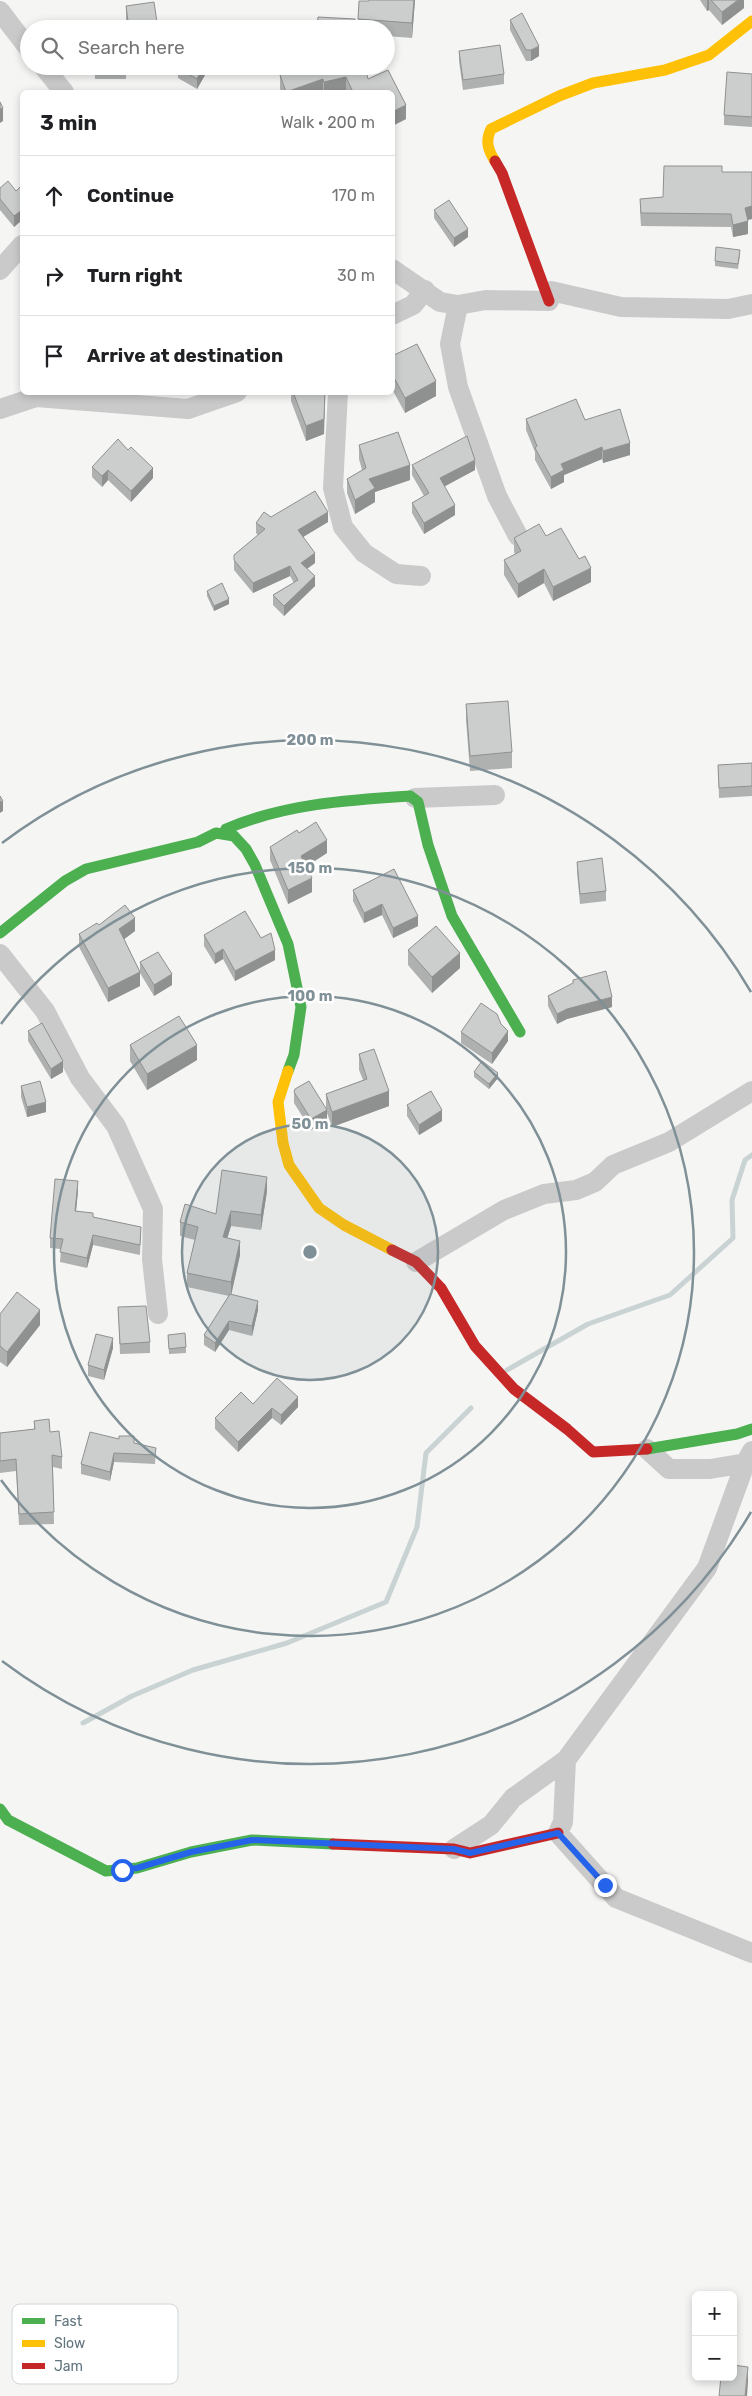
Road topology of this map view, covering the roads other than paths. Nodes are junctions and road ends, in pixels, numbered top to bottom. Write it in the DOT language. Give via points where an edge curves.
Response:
graph roads {
  1 [pos="0,11"];
  2 [pos="752,22"];
  3 [pos="20,37"];
  4 [pos="50,75"];
  5 [pos="62,90"];
  6 [pos="20,247"];
  7 [pos="0,270"];
  8 [pos="395,271"];
  9 [pos="425,290"];
  10 [pos="549,301"];
  11 [pos="752,304"];
  12 [pos="458,305"];
  13 [pos="395,313"];
  14 [pos="36,395"];
  15 [pos="228,395"];
  16 [pos="338,395"];
  17 [pos="0,409"];
  18 [pos="518,536"];
  19 [pos="421,576"];
  20 [pos="495,796"];
  21 [pos="415,798"];
  22 [pos="227,834"];
  23 [pos="0,933"];
  24 [pos="0,954"];
  25 [pos="520,1032"];
  26 [pos="752,1091"];
  27 [pos="416,1262"];
  28 [pos="158,1314"];
  29 [pos="752,1429"];
  30 [pos="647,1448"];
  31 [pos="750,1459"];
  32 [pos="566,1760"];
  33 [pos="0,1809"];
  34 [pos="558,1833"];
  35 [pos="454,1849"];
  36 [pos="752,1953"];
  1 -- 3 [label="street"];
  2 -- 10 [label="street" via="709,55 665,70 593,83 491,129 489,151 502,173"];
  4 -- 5 [label="street"];
  6 -- 7 [label="street"];
  8 -- 9 [label="street"];
  9 -- 12 [label="street" via="440,302"];
  9 -- 13 [label="street" via="413,304"];
  10 -- 11 [label="street" via="552,291 622,307 728,309"];
  10 -- 12 [label="street" via="486,300"];
  12 -- 18 [label="street" via="450,344 458,387 496,496"];
  14 -- 15 [label="street" via="188,409"];
  14 -- 17 [label="street"];
  16 -- 19 [label="street" via="333,488 343,527 364,553 396,574"];
  20 -- 21 [label="street"];
  21 -- 22 [label="street" via="362,799 261,814 226,829"];
  21 -- 25 [label="street" via="438,881 452,916"];
  22 -- 23 [label="street" via="216,834 198,842 86,869 26,910"];
  22 -- 27 [label="street" via="234,836 246,848 259,873 288,944 301,1007 294,1054 278,1102 288,1165 319,1208 344,1225"];
  24 -- 28 [label="street" via="45,1012 80,1078 116,1126 153,1209 152,1259"];
  26 -- 27 [label="street" via="669,1142 613,1165 595,1182 576,1190 544,1194 504,1210"];
  27 -- 30 [label="street" via="441,1288 475,1346 514,1388 593,1452"];
  29 -- 30 [label="street"];
  30 -- 31 [label="street" via="669,1469 710,1469"];
  31 -- 32 [label="street" via="707,1568"];
  32 -- 34 [label="street" via="563,1822"];
  32 -- 35 [label="street" via="513,1798 491,1826"];
  33 -- 35 [label="street" via="8,1820 106,1871 137,1868 191,1852 252,1840"];
  34 -- 35 [label="street" via="470,1853"];
  34 -- 36 [label="street" via="616,1898"];
}
